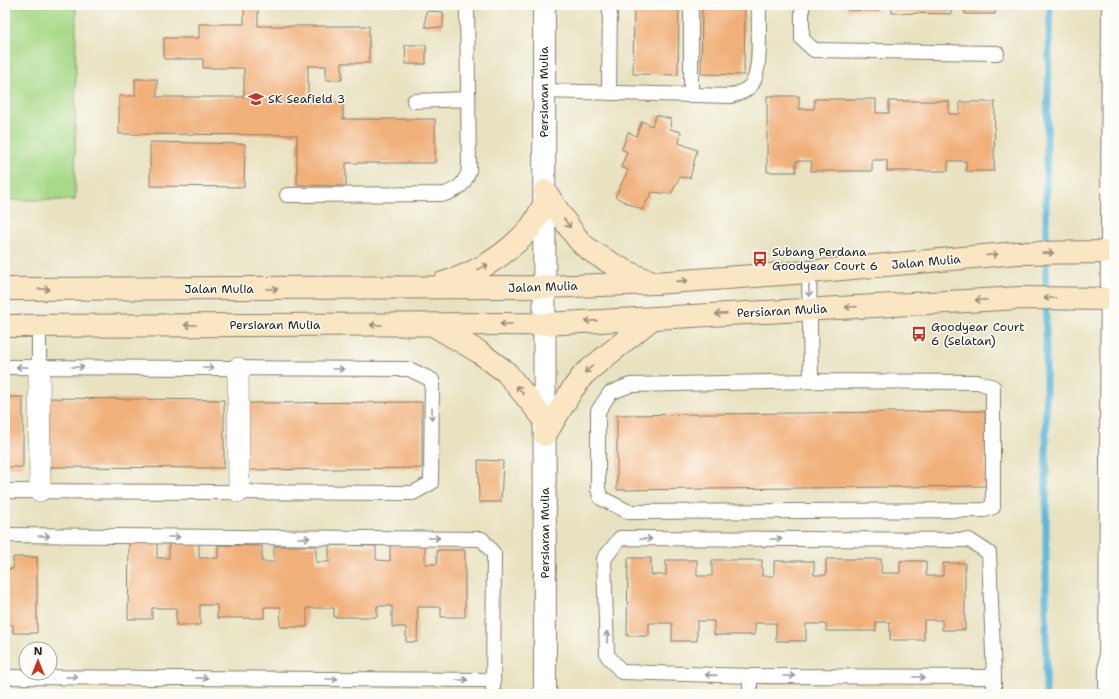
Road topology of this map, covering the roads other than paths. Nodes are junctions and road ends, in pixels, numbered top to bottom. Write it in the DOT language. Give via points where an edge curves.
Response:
graph roads {
  1 [pos="467,5"];
  2 [pos="544,5"];
  3 [pos="610,5"];
  4 [pos="691,5"];
  5 [pos="759,5"];
  6 [pos="802,5"];
  7 [pos="1113,5"];
  8 [pos="997,53"];
  9 [pos="544,91"];
  10 [pos="609,93"];
  11 [pos="691,95"];
  12 [pos="468,99"];
  13 [pos="414,100"];
  14 [pos="287,196"];
  15 [pos="545,197"];
  16 [pos="1113,252"];
  17 [pos="809,272"];
  18 [pos="655,283"];
  19 [pos="545,287"];
  20 [pos="5,289"];
  21 [pos="420,289"];
  22 [pos="1113,299"];
  23 [pos="809,310"];
  24 [pos="652,318"];
  25 [pos="432,324"];
  26 [pos="545,324"];
  27 [pos="5,326"];
  28 [pos="39,326"];
  29 [pos="5,367"];
  30 [pos="39,367"];
  31 [pos="238,368"];
  32 [pos="811,381"];
  33 [pos="545,428"];
  34 [pos="5,491"];
  35 [pos="40,491"];
  36 [pos="239,492"];
  37 [pos="5,535"];
  38 [pos="750,676"];
  39 [pos="5,677"];
  40 [pos="994,677"];
  41 [pos="493,687"];
  42 [pos="545,694"];
  43 [pos="750,694"];
  44 [pos="994,694"];
  45 [pos="1110,694"];
  1 -- 12 [label="lane"];
  2 -- 9 [label="street, Persiaran Mulia"];
  3 -- 10 [label="lane"];
  4 -- 11 [label="lane"];
  5 -- 11 [label="lane" via="758,73 752,85 731,96"];
  6 -- 8 [label="lane" via="802,39 814,50"];
  7 -- 16 [label="street"];
  9 -- 10 [label="lane"];
  9 -- 15 [label="street, Persiaran Mulia"];
  10 -- 11 [label="lane"];
  12 -- 13 [label="lane"];
  12 -- 14 [label="lane" via="469,170 466,181 458,189 445,194"];
  15 -- 18 [label="main road, one-way" via="579,241 604,259 637,277"];
  15 -- 19 [label="street, Persiaran Mulia"];
  21 -- 15 [label="main road, one-way" via="464,277 501,257 532,227"];
  17 -- 16 [label="main road, Jalan Mulia, one-way" via="1017,253"];
  16 -- 22 [label="street"];
  18 -- 17 [label="main road, Jalan Mulia, one-way"];
  17 -- 23 [label="lane, one-way"];
  18 -- 19 [label="main road, Jalan Mulia"];
  19 -- 21 [label="main road, Jalan Mulia"];
  19 -- 26 [label="street, Persiaran Mulia"];
  20 -- 21 [label="main road, Jalan Mulia, one-way"];
  22 -- 23 [label="main road, Persiaran Mulia, one-way" via="1020,298"];
  22 -- 45 [label="street"];
  23 -- 24 [label="main road, Persiaran Mulia, one-way"];
  23 -- 32 [label="lane"];
  24 -- 26 [label="main road, Persiaran Mulia, one-way"];
  24 -- 33 [label="main road, one-way" via="584,374"];
  26 -- 25 [label="main road, Persiaran Mulia, one-way"];
  25 -- 28 [label="main road, Persiaran Mulia, one-way"];
  33 -- 25 [label="main road, one-way" via="506,372 479,352"];
  26 -- 33 [label="street, Persiaran Mulia"];
  27 -- 28 [label="main road, Persiaran Mulia"];
  28 -- 30 [label="lane"];
  30 -- 29 [label="lane, one-way"];
  30 -- 31 [label="lane, one-way"];
  30 -- 35 [label="street"];
  31 -- 36 [label="street"];
  31 -- 36 [label="lane, one-way" via="409,369 432,380 432,483 413,493"];
  32 -- 32 [label="lane" via="978,382 993,387 993,506 984,510 629,512 601,498 598,489 598,411 610,393 630,385"];
  33 -- 42 [label="street, Persiaran Mulia"];
  34 -- 35 [label="lane"];
  35 -- 36 [label="lane"];
  37 -- 41 [label="lane, one-way" via="482,539 494,554"];
  38 -- 40 [label="lane, one-way"];
  38 -- 40 [label="lane, one-way" via="622,672 607,655 604,559 620,538 969,540 989,553"];
  38 -- 43 [label="lane"];
  39 -- 41 [label="lane, one-way"];
  40 -- 44 [label="lane"];
}
